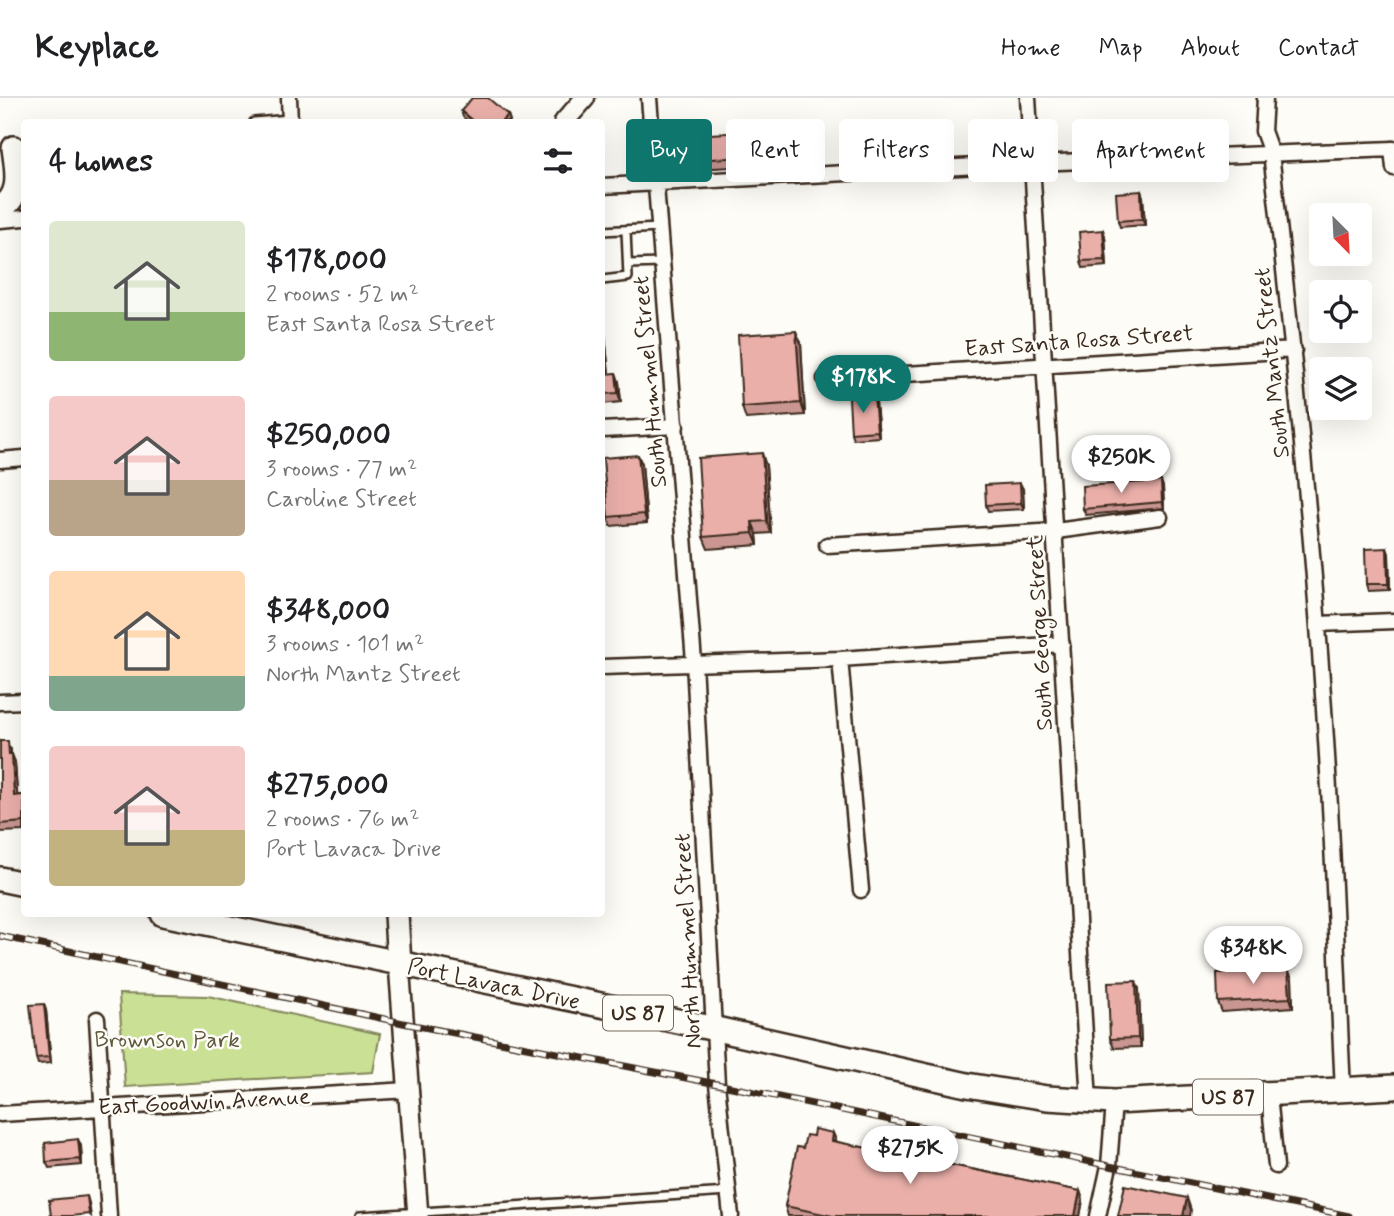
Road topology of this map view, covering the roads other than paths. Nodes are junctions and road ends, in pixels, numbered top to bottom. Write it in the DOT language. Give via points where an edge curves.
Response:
graph roads {
  1 [pos="289,98"];
  2 [pos="585,98"];
  3 [pos="649,98"];
  4 [pos="1028,98"];
  5 [pos="1265,98"];
  6 [pos="290,119"];
  7 [pos="567,119"];
  8 [pos="1030,119"];
  9 [pos="13,147"];
  10 [pos="1393,149"];
  11 [pos="1271,153"];
  12 [pos="1058,162"];
  13 [pos="968,167"];
  14 [pos="1394,168"];
  15 [pos="1034,182"];
  16 [pos="654,184"];
  17 [pos="605,186"];
  18 [pos="0,209"];
  19 [pos="21,218"];
  20 [pos="0,220"];
  21 [pos="659,228"];
  22 [pos="626,230"];
  23 [pos="605,231"];
  24 [pos="662,263"];
  25 [pos="628,264"];
  26 [pos="605,280"];
  27 [pos="1294,350"];
  28 [pos="1045,365"];
  29 [pos="825,379"];
  30 [pos="676,426"];
  31 [pos="605,430"];
  32 [pos="21,458"];
  33 [pos="0,460"];
  34 [pos="1160,517"];
  35 [pos="1056,531"];
  36 [pos="827,545"];
  37 [pos="1394,621"];
  38 [pos="1318,624"];
  39 [pos="1062,644"];
  40 [pos="840,659"];
  41 [pos="694,662"];
  42 [pos="605,667"];
  43 [pos="21,701"];
  44 [pos="0,702"];
  45 [pos="0,879"];
  46 [pos="21,883"];
  47 [pos="860,890"];
  48 [pos="177,917"];
  49 [pos="396,917"];
  50 [pos="399,964"];
  51 [pos="97,1019"];
  52 [pos="716,1029"];
  53 [pos="1394,1087"];
  54 [pos="409,1090"];
  55 [pos="1343,1090"];
  56 [pos="1269,1095"];
  57 [pos="1089,1101"];
  58 [pos="1114,1102"];
  59 [pos="102,1107"];
  60 [pos="0,1114"];
  61 [pos="1276,1166"];
  62 [pos="728,1192"];
  63 [pos="418,1214"];
  64 [pos="109,1216"];
  65 [pos="360,1216"];
  66 [pos="730,1216"];
  67 [pos="1098,1216"];
  1 -- 6 [label="street"];
  2 -- 7 [label="street"];
  3 -- 16 [label="street, South Hummel Street"];
  4 -- 8 [label="street, South George Street"];
  5 -- 11 [label="street, South Mantz Street" via="1264,131"];
  9 -- 18 [label="main road" via="19,182 9,203"];
  10 -- 11 [label="street"];
  10 -- 14 [label="street"];
  11 -- 12 [label="street"];
  11 -- 27 [label="street, South Mantz Street"];
  13 -- 16 [label="street"];
  15 -- 28 [label="street, South George Street"];
  16 -- 17 [label="street"];
  16 -- 21 [label="street, South Hummel Street"];
  19 -- 20 [label="street"];
  21 -- 22 [label="lane"];
  21 -- 24 [label="street, South Hummel Street"];
  22 -- 23 [label="lane"];
  22 -- 25 [label="lane"];
  24 -- 25 [label="lane"];
  24 -- 30 [label="street, South Hummel Street"];
  25 -- 26 [label="lane" via="628,277"];
  27 -- 28 [label="street, East Santa Rosa Street"];
  27 -- 38 [label="street, South Mantz Street"];
  28 -- 29 [label="street, East Santa Rosa Street"];
  28 -- 35 [label="street, South George Street"];
  30 -- 31 [label="street"];
  30 -- 41 [label="street, South Hummel Street"];
  32 -- 33 [label="street"];
  34 -- 35 [label="street"];
  35 -- 36 [label="street"];
  35 -- 39 [label="street, South George Street"];
  37 -- 38 [label="street"];
  38 -- 55 [label="street, South Mantz Street"];
  39 -- 40 [label="street"];
  39 -- 57 [label="street, South George Street"];
  40 -- 41 [label="street"];
  40 -- 47 [label="street"];
  41 -- 42 [label="street"];
  41 -- 52 [label="street, North Hummel Street"];
  43 -- 44 [label="street"];
  45 -- 46 [label="main road"];
  48 -- 50 [label="main road, Port Lavaca Drive / US 87"];
  49 -- 50 [label="main road"];
  50 -- 52 [label="main road, Port Lavaca Drive / US 87"];
  50 -- 54 [label="main road"];
  51 -- 59 [label="street"];
  52 -- 57 [label="main road, Port Lavaca Drive / US 87" via="967,1085"];
  52 -- 62 [label="street, North Hummel Street"];
  53 -- 55 [label="main road, US 87"];
  54 -- 59 [label="street, East Goodwin Avenue"];
  54 -- 63 [label="main road"];
  55 -- 56 [label="main road, US 87"];
  56 -- 58 [label="main road, US 87"];
  56 -- 61 [label="street"];
  57 -- 58 [label="main road, Port Lavaca Drive / US 87"];
  58 -- 67 [label="street" via="1109,1166"];
  59 -- 60 [label="street, East Goodwin Avenue"];
  59 -- 64 [label="street"];
  62 -- 63 [label="lane"];
  62 -- 66 [label="street, North Hummel Street"];
  63 -- 65 [label="lane"];
}
